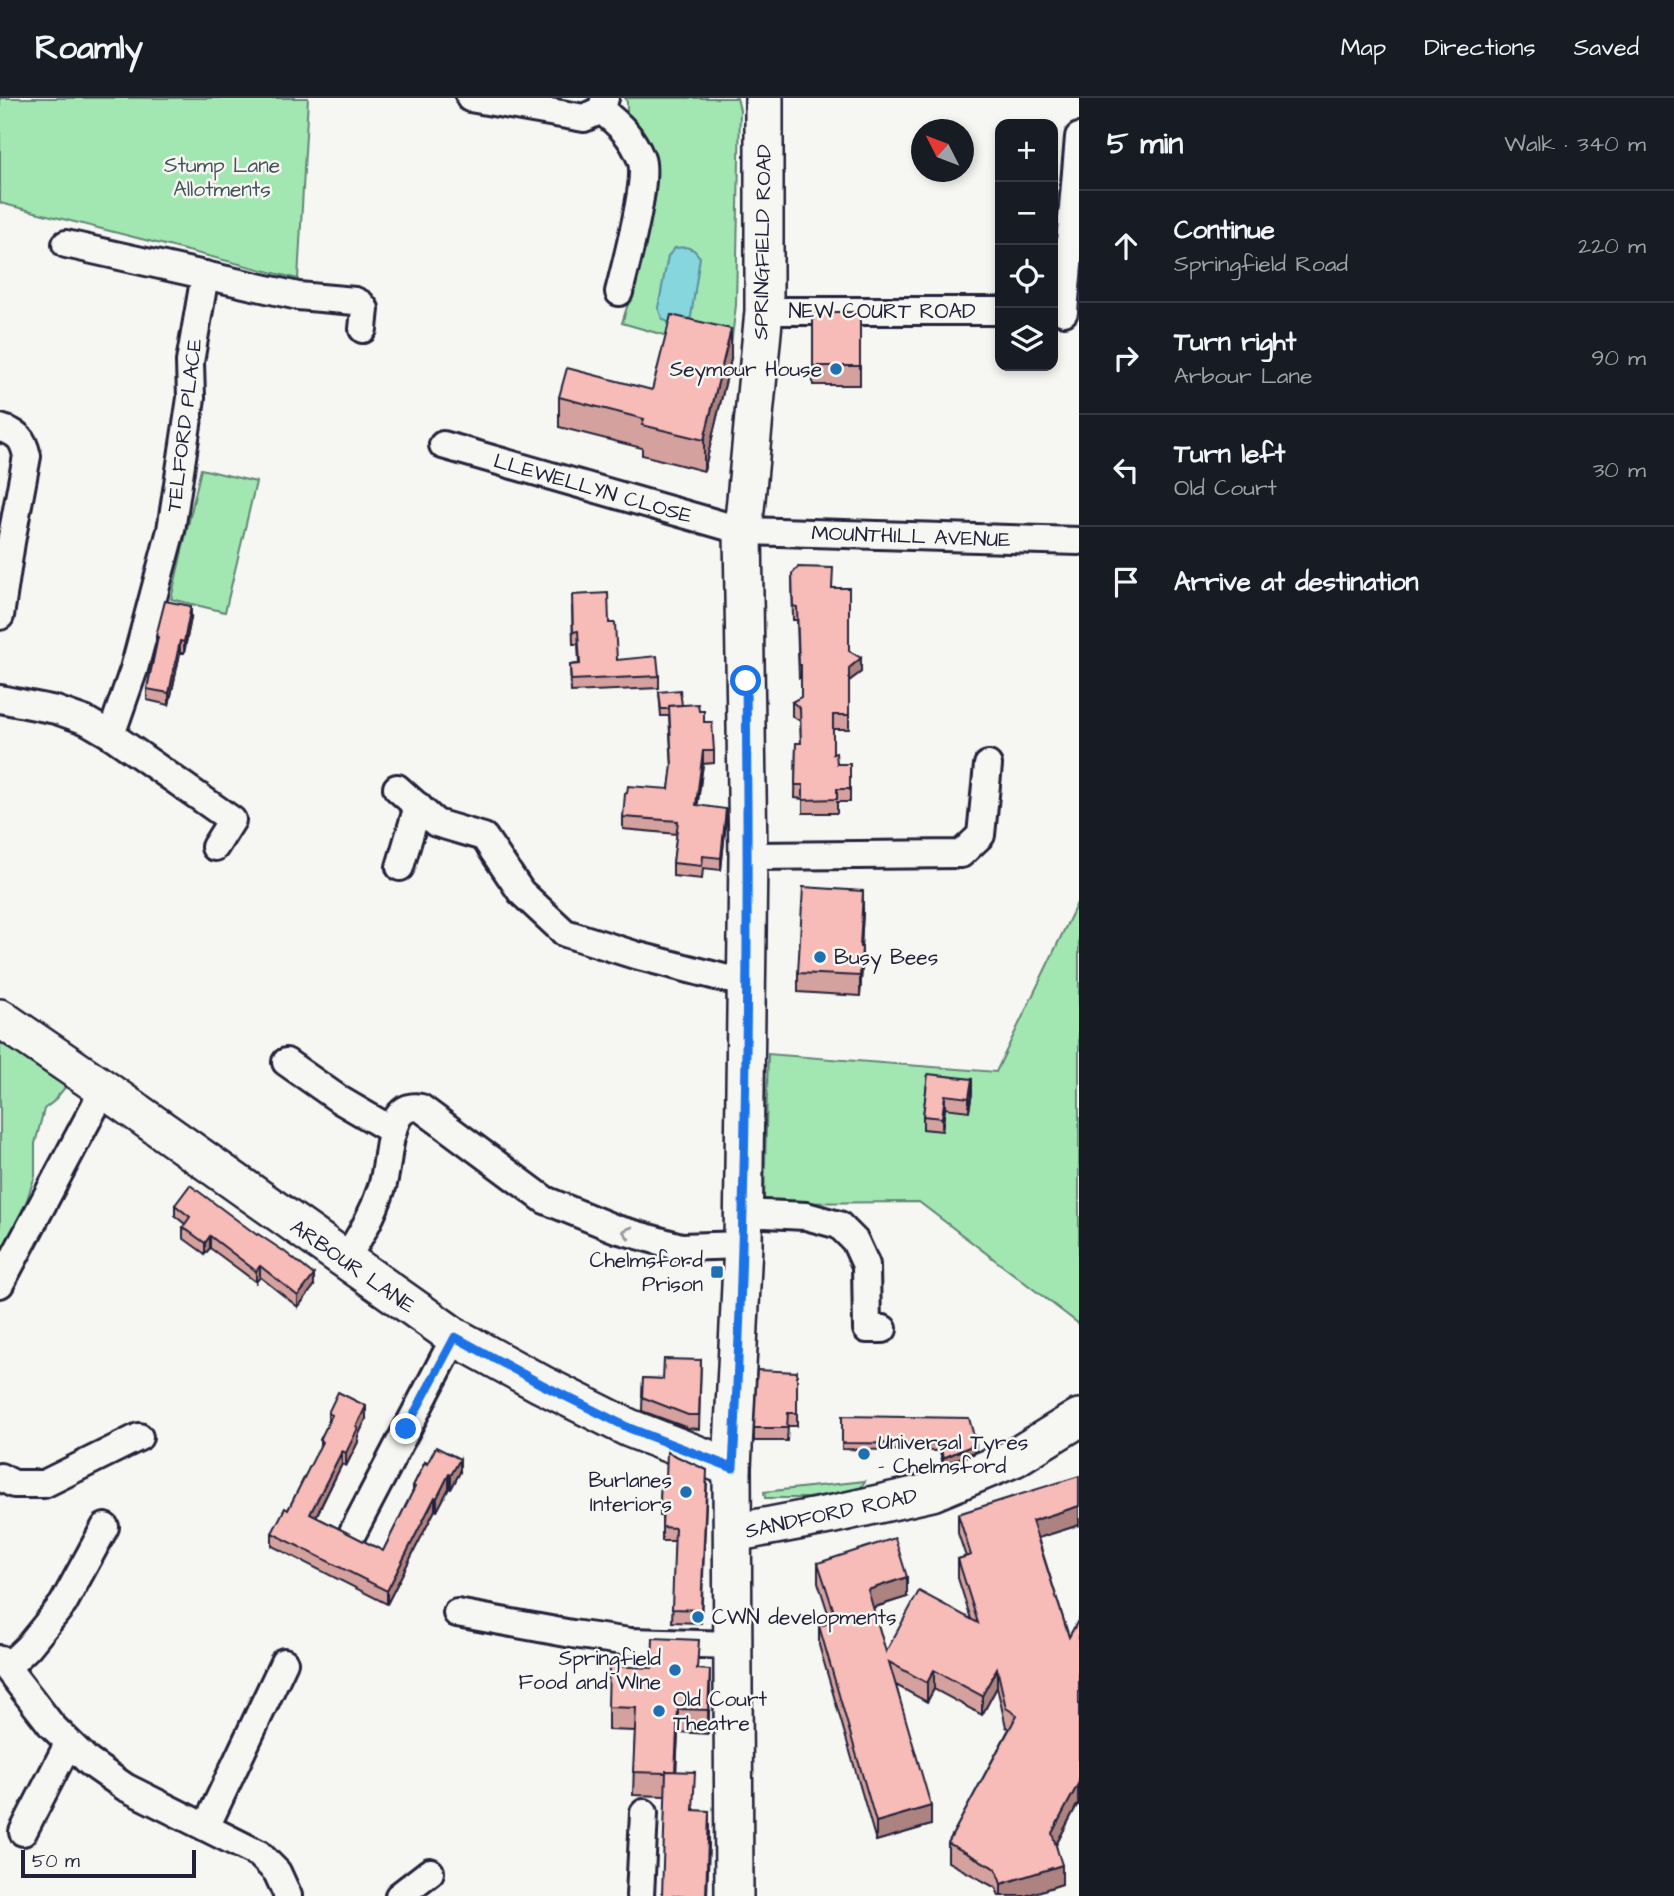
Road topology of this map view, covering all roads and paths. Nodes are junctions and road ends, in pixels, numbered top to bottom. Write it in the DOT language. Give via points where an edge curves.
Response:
graph roads {
  1 [pos="470,98"];
  2 [pos="764,98"];
  3 [pos="603,104"];
  4 [pos="1079,137"];
  5 [pos="66,244"];
  6 [pos="205,275"];
  7 [pos="619,292"];
  8 [pos="764,311"];
  9 [pos="995,312"];
  10 [pos="1065,312"];
  11 [pos="363,329"];
  12 [pos="0,428"];
  13 [pos="443,445"];
  14 [pos="743,531"];
  15 [pos="1079,541"];
  16 [pos="0,616"];
  17 [pos="0,699"];
  18 [pos="111,735"];
  19 [pos="988,765"];
  20 [pos="397,788"];
  21 [pos="418,806"];
  22 [pos="215,847"];
  23 [pos="748,856"];
  24 [pos="400,867"];
  25 [pos="747,984"];
  26 [pos="0,1018"];
  27 [pos="286,1062"];
  28 [pos="104,1089"];
  29 [pos="393,1131"];
  30 [pos="743,1229"];
  31 [pos="345,1260"];
  32 [pos="0,1284"];
  33 [pos="883,1329"];
  34 [pos="455,1337"];
  35 [pos="1079,1418"];
  36 [pos="139,1437"];
  37 [pos="733,1468"];
  38 [pos="0,1477"];
  39 [pos="105,1527"];
  40 [pos="353,1532"];
  41 [pos="733,1534"];
  42 [pos="457,1613"];
  43 [pos="733,1645"];
  44 [pos="4,1662"];
  45 [pos="284,1662"];
  46 [pos="68,1744"];
  47 [pos="644,1813"];
  48 [pos="206,1826"];
  49 [pos="23,1832"];
  50 [pos="429,1872"];
  51 [pos="295,1895"];
  52 [pos="399,1896"];
  53 [pos="640,1896"];
  54 [pos="734,1896"];
  1 -- 3 [label="street" via="584,118"];
  2 -- 8 [label="main road, SPRINGFIELD ROAD"];
  3 -- 7 [label="street" via="643,162 639,205"];
  4 -- 10 [label="street"];
  5 -- 6 [label="street"];
  6 -- 11 [label="street" via="298,296 355,301 365,309"];
  6 -- 18 [label="street, TELFORD PLACE" via="171,530 134,669"];
  8 -- 9 [label="street, NEW COURT ROAD"];
  8 -- 14 [label="main road, SPRINGFIELD ROAD"];
  12 -- 16 [label="street" via="14,432 24,443 27,456"];
  13 -- 14 [label="street, LLEWELLYN CLOSE"];
  14 -- 15 [label="street, MOUNTHILL AVENUE"];
  14 -- 23 [label="main road, SPRINGFIELD ROAD"];
  17 -- 18 [label="street" via="56,710"];
  18 -- 22 [label="street" via="232,820"];
  19 -- 23 [label="street" via="981,835 961,854"];
  20 -- 21 [label="street"];
  21 -- 24 [label="street"];
  21 -- 25 [label="street" via="436,823 484,837 521,891 565,933"];
  23 -- 25 [label="main road, SPRINGFIELD ROAD"];
  25 -- 30 [label="main road, SPRINGFIELD ROAD"];
  26 -- 28 [label="main road, ARBOUR LANE"];
  27 -- 29 [label="street"];
  28 -- 31 [label="main road, ARBOUR LANE"];
  28 -- 32 [label="street"];
  30 -- 29 [label="street, one-way" via="681,1247 616,1229 545,1200 421,1108 405,1110"];
  29 -- 31 [label="street" via="382,1185 367,1226"];
  30 -- 33 [label="street" via="806,1216 839,1226 855,1241 866,1265 867,1329"];
  30 -- 37 [label="main road, SPRINGFIELD ROAD"];
  31 -- 34 [label="main road, ARBOUR LANE"];
  34 -- 37 [label="main road, ARBOUR LANE" via="629,1428"];
  34 -- 40 [label="street"];
  35 -- 41 [label="main road, SANDFORD ROAD" via="1014,1458 932,1492"];
  36 -- 38 [label="street" via="44,1484 14,1484"];
  37 -- 41 [label="main road, SPRINGFIELD ROAD"];
  39 -- 44 [label="street" via="62,1604 29,1647"];
  41 -- 43 [label="main road, SPRINGFIELD ROAD"];
  42 -- 43 [label="street" via="630,1642"];
  43 -- 54 [label="main road, SPRINGFIELD ROAD"];
  44 -- 46 [label="street"];
  45 -- 48 [label="street"];
  46 -- 48 [label="street" via="125,1787"];
  46 -- 49 [label="street"];
  47 -- 53 [label="street"];
  48 -- 51 [label="street" via="260,1854"];
  50 -- 52 [label="street"];
}
